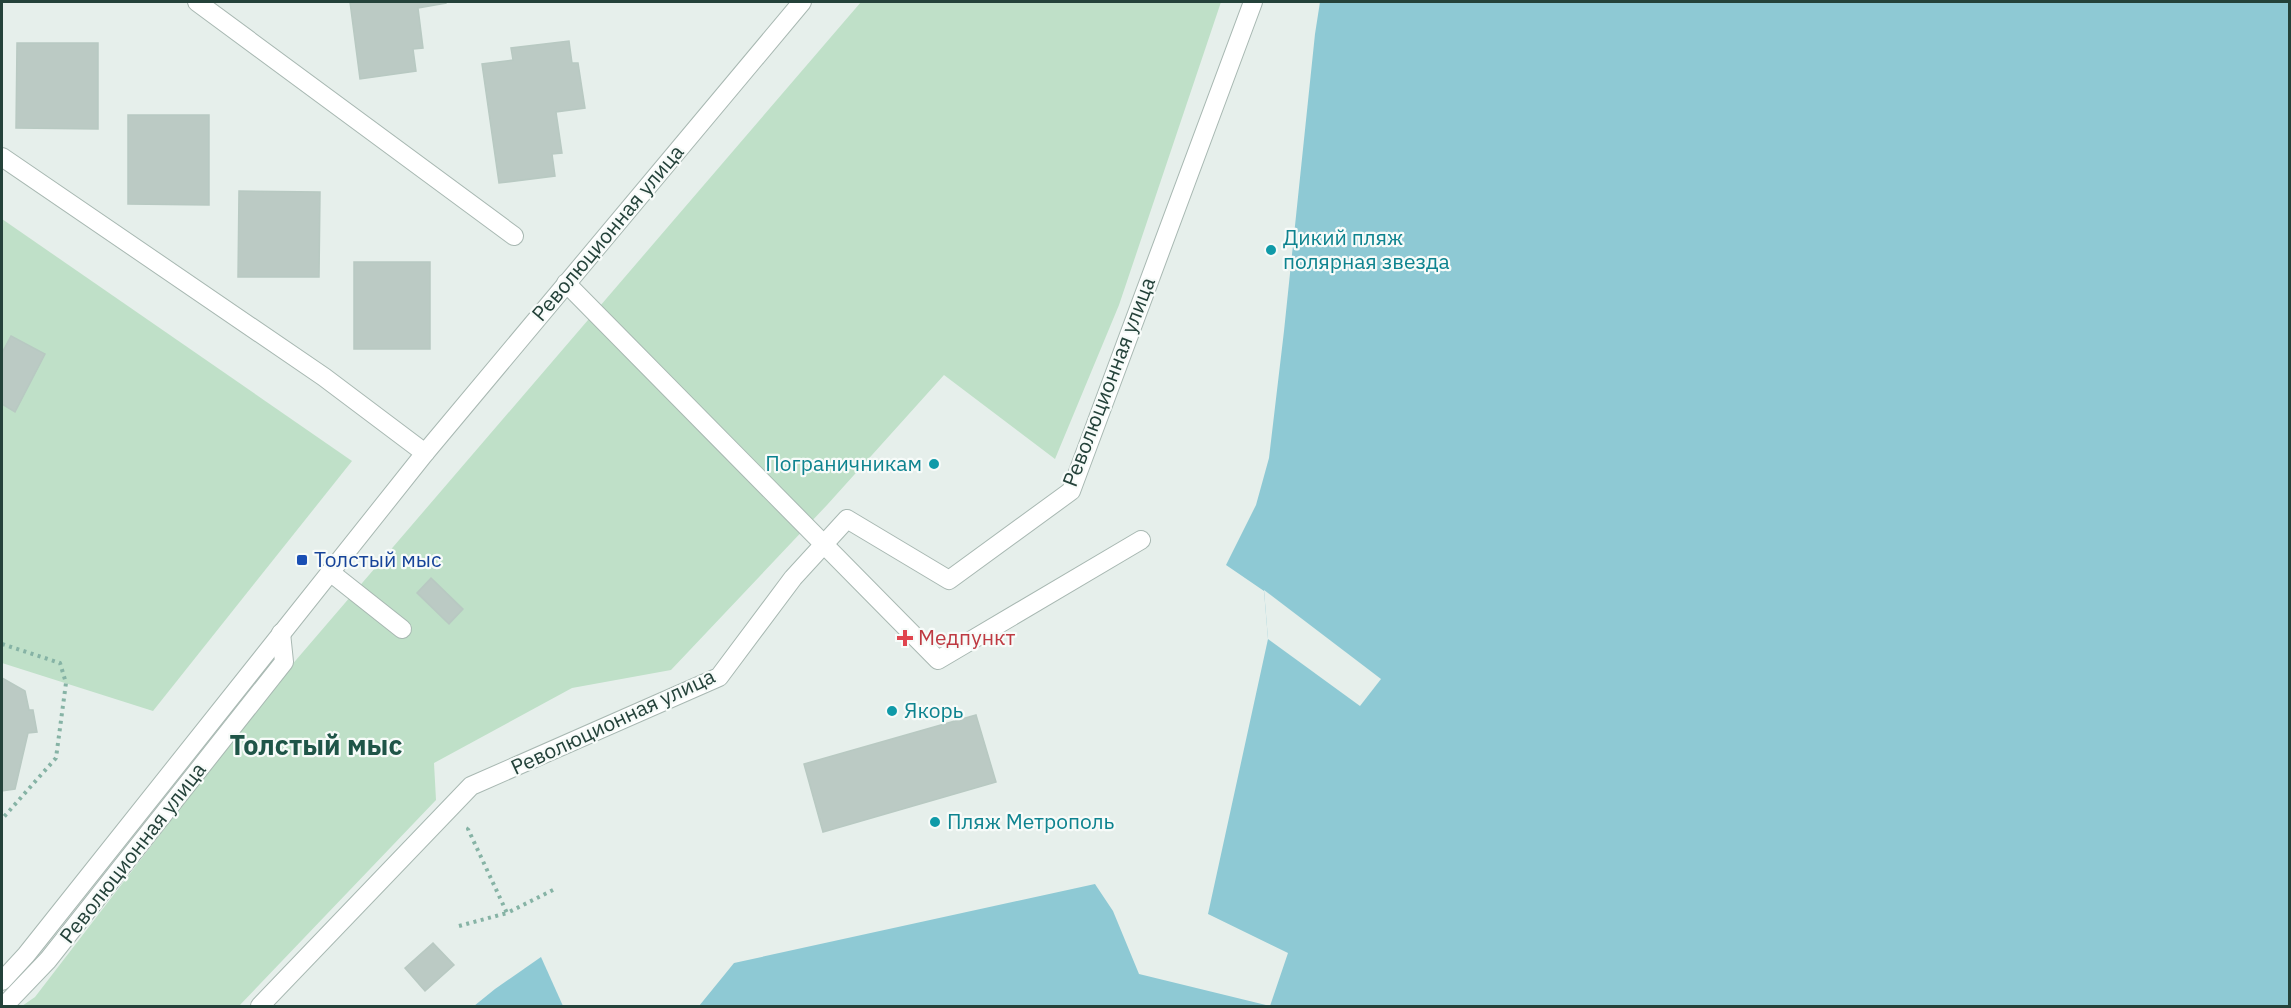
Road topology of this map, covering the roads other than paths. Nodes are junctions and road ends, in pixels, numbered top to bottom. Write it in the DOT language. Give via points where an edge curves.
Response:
graph roads {
  1 [pos="198,2"];
  2 [pos="802,2"];
  3 [pos="1254,2"];
  4 [pos="2,157"];
  5 [pos="514,236"];
  6 [pos="566,283"];
  7 [pos="424,453"];
  8 [pos="1141,540"];
  9 [pos="823,544"];
  10 [pos="330,572"];
  11 [pos="402,629"];
  12 [pos="281,633"];
  13 [pos="2,981"];
  14 [pos="4,1006"];
  15 [pos="260,1006"];
  1 -- 5 [label="street"];
  2 -- 6 [label="street, Революционная улица"];
  3 -- 9 [label="street, Революционная улица" via="1071,491 949,580 847,519"];
  4 -- 7 [label="street" via="324,376"];
  6 -- 7 [label="street, Революционная улица"];
  6 -- 9 [label="street"];
  7 -- 10 [label="street, Революционная улица"];
  8 -- 9 [label="street" via="938,660"];
  9 -- 15 [label="street, Революционная улица" via="719,677 471,786"];
  10 -- 11 [label="street"];
  10 -- 12 [label="street, Революционная улица"];
  12 -- 13 [label="street, Революционная улица" via="26,956"];
  12 -- 14 [label="street, Революционная улица" via="284,662 48,960"];
}
